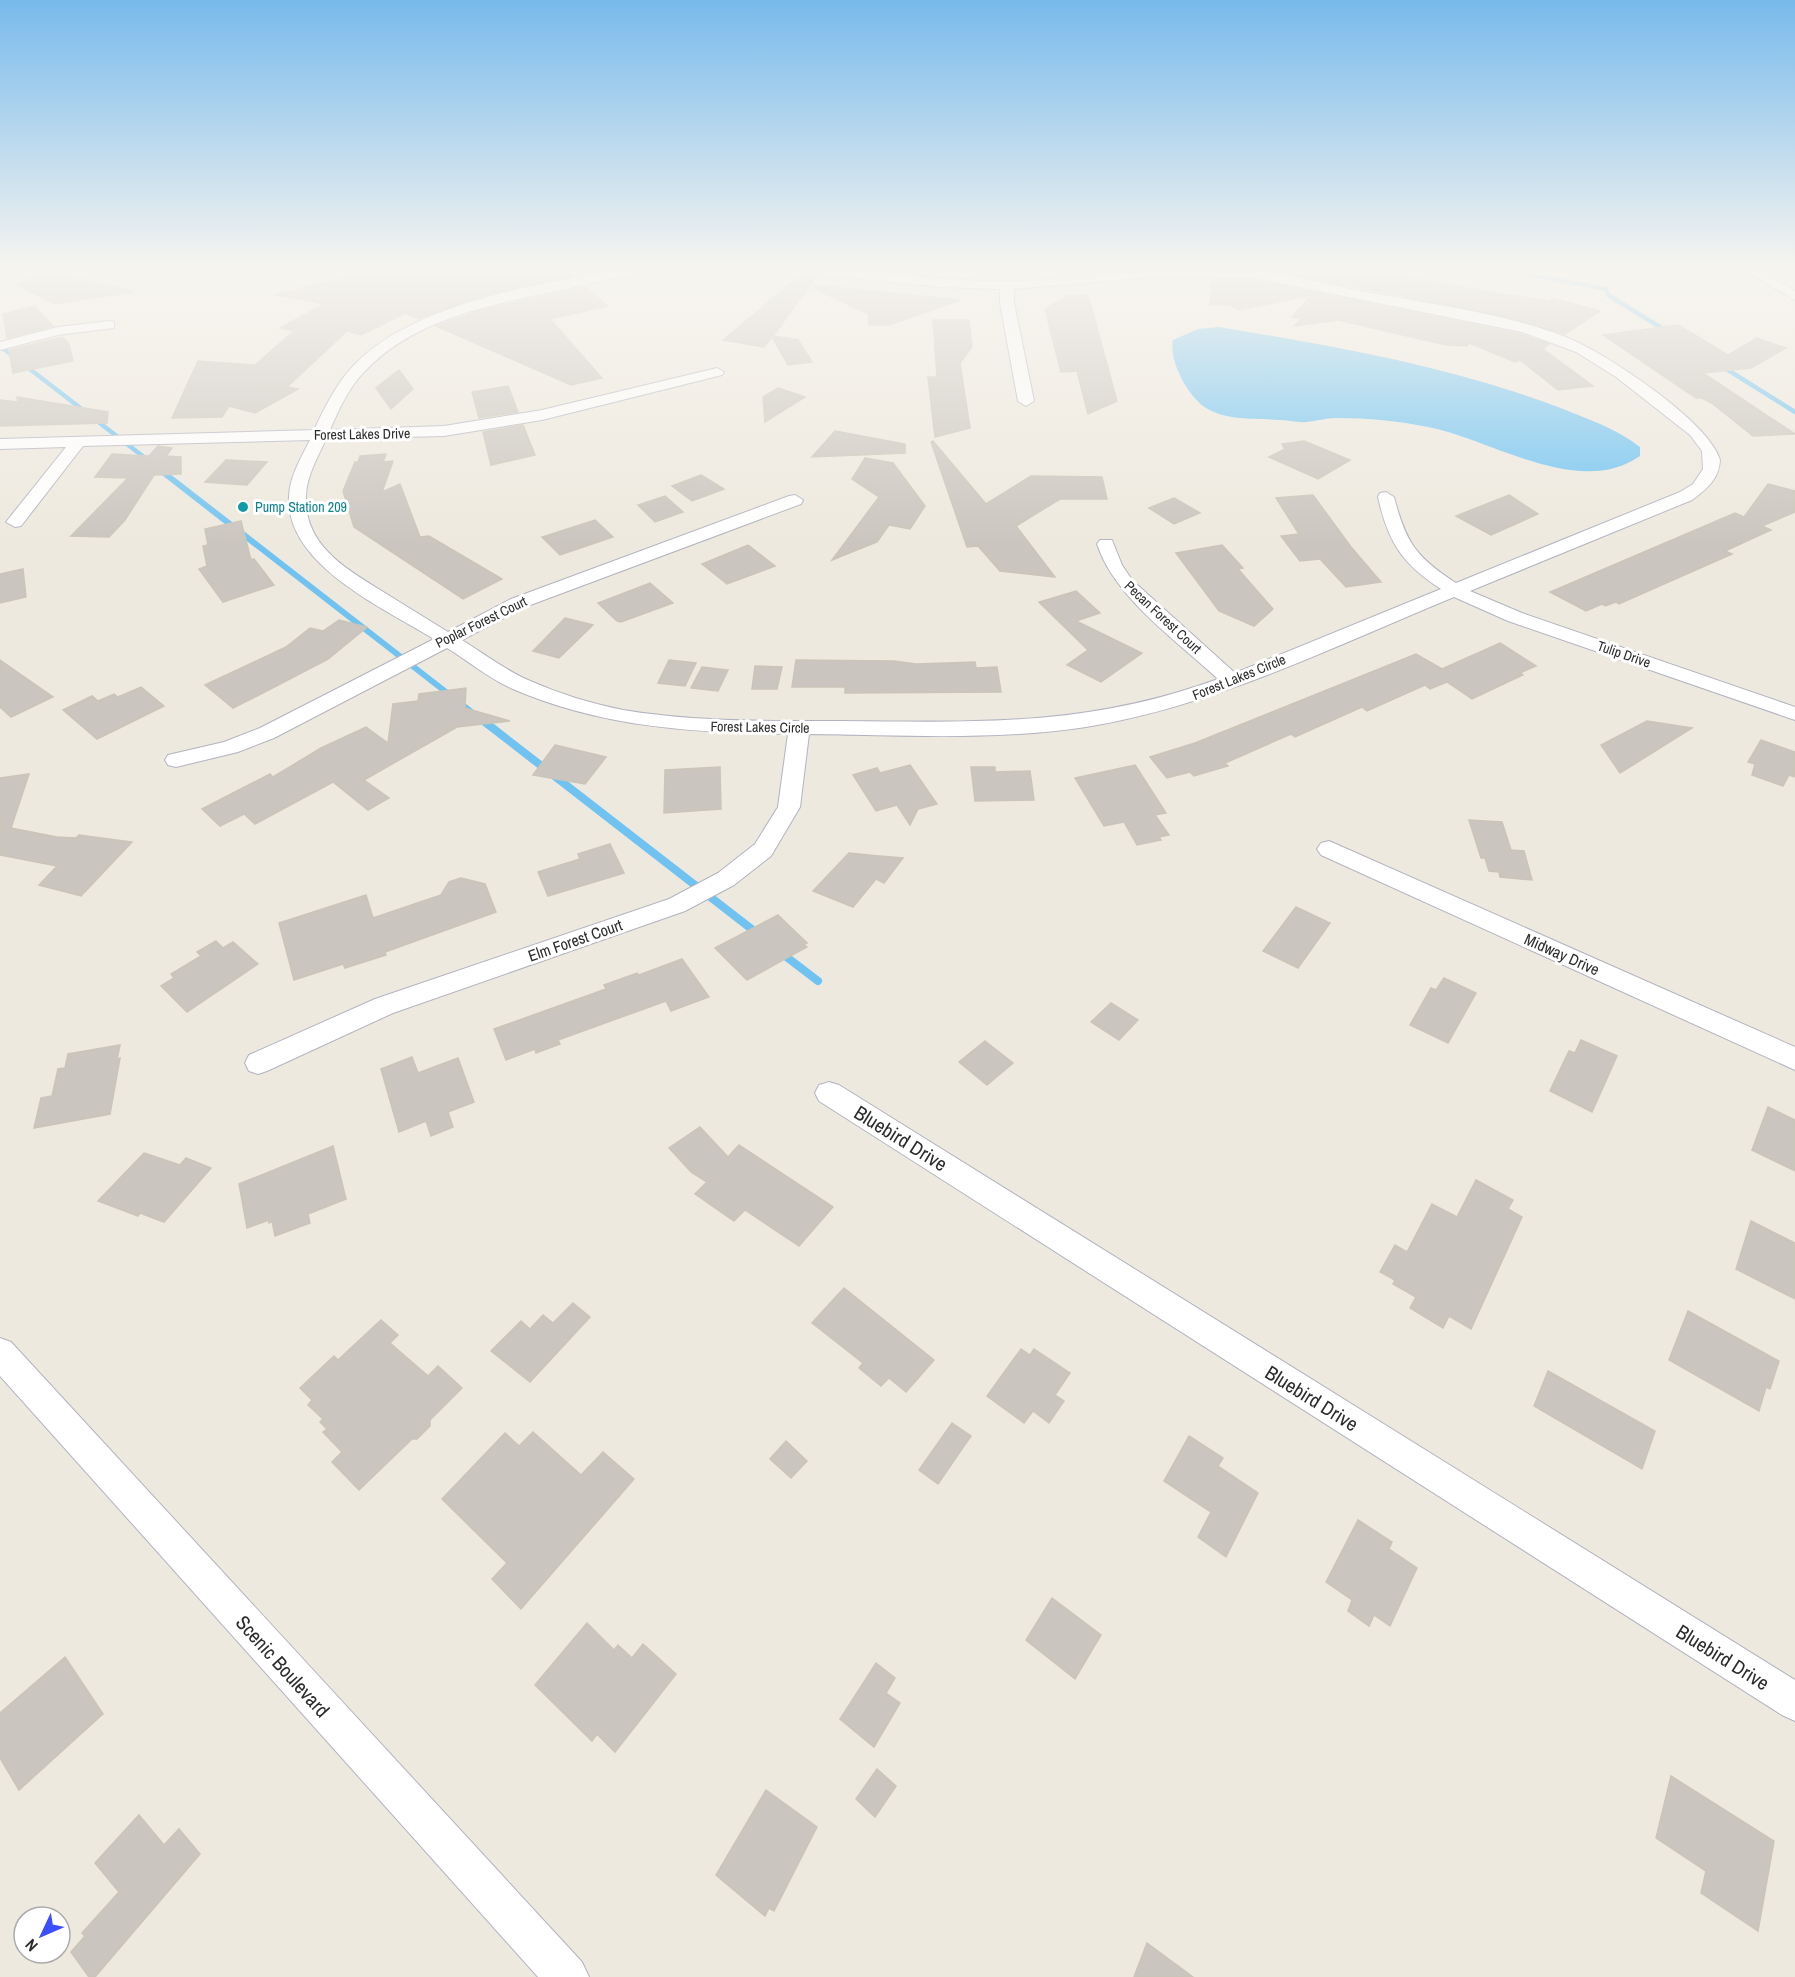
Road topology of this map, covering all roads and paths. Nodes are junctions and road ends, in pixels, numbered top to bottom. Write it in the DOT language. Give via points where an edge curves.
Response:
graph roads {
  1 [pos="365,361"];
  2 [pos="1018,361"];
  3 [pos="1601,361"];
  4 [pos="717,372"];
  5 [pos="1026,401"];
  6 [pos="320,435"];
  7 [pos="77,443"];
  8 [pos="0,444"];
  9 [pos="1386,497"];
  10 [pos="795,500"];
  11 [pos="15,522"];
  12 [pos="1106,544"];
  13 [pos="1456,590"];
  14 [pos="446,639"];
  15 [pos="1232,681"];
  16 [pos="1795,714"];
  17 [pos="799,729"];
  18 [pos="176,760"];
  19 [pos="1329,849"];
  20 [pos="1795,1059"];
  21 [pos="258,1063"];
  22 [pos="830,1093"];
  23 [pos="0,1353"];
  24 [pos="1795,1702"];
  25 [pos="567,1977"];
  1 -- 6 [label="street, Forest Lakes Circle" via="344,388"];
  2 -- 5 [label="street"];
  3 -- 13 [label="street, Forest Lakes Circle" via="1694,430 1711,453 1710,475 1686,496"];
  4 -- 6 [label="street, Forest Lakes Drive" via="484,427"];
  6 -- 7 [label="street, Forest Lakes Drive"];
  6 -- 14 [label="street, Forest Lakes Circle" via="301,471 296,502 298,522 309,542 341,573"];
  7 -- 8 [label="street, Forest Lakes Drive"];
  7 -- 11 [label="street"];
  9 -- 13 [label="street, Tulip Drive" via="1399,539 1410,555"];
  10 -- 14 [label="street, Poplar Forest Court" via="518,603"];
  12 -- 15 [label="street, Pecan Forest Court" via="1113,565 1126,584"];
  13 -- 15 [label="street, Forest Lakes Circle"];
  13 -- 16 [label="street, Tulip Drive" via="1515,617"];
  14 -- 17 [label="street, Forest Lakes Circle" via="519,684 623,716 681,724"];
  14 -- 18 [label="street, Poplar Forest Court" via="257,737"];
  15 -- 17 [label="street, Forest Lakes Circle" via="1137,712 1038,728"];
  17 -- 21 [label="street, Elm Forest Court" via="789,807 763,850 726,879 677,905 384,1006"];
  19 -- 20 [label="street, Midway Drive"];
  22 -- 24 [label="street, Bluebird Drive"];
  23 -- 25 [label="street, Scenic Boulevard"];
}
